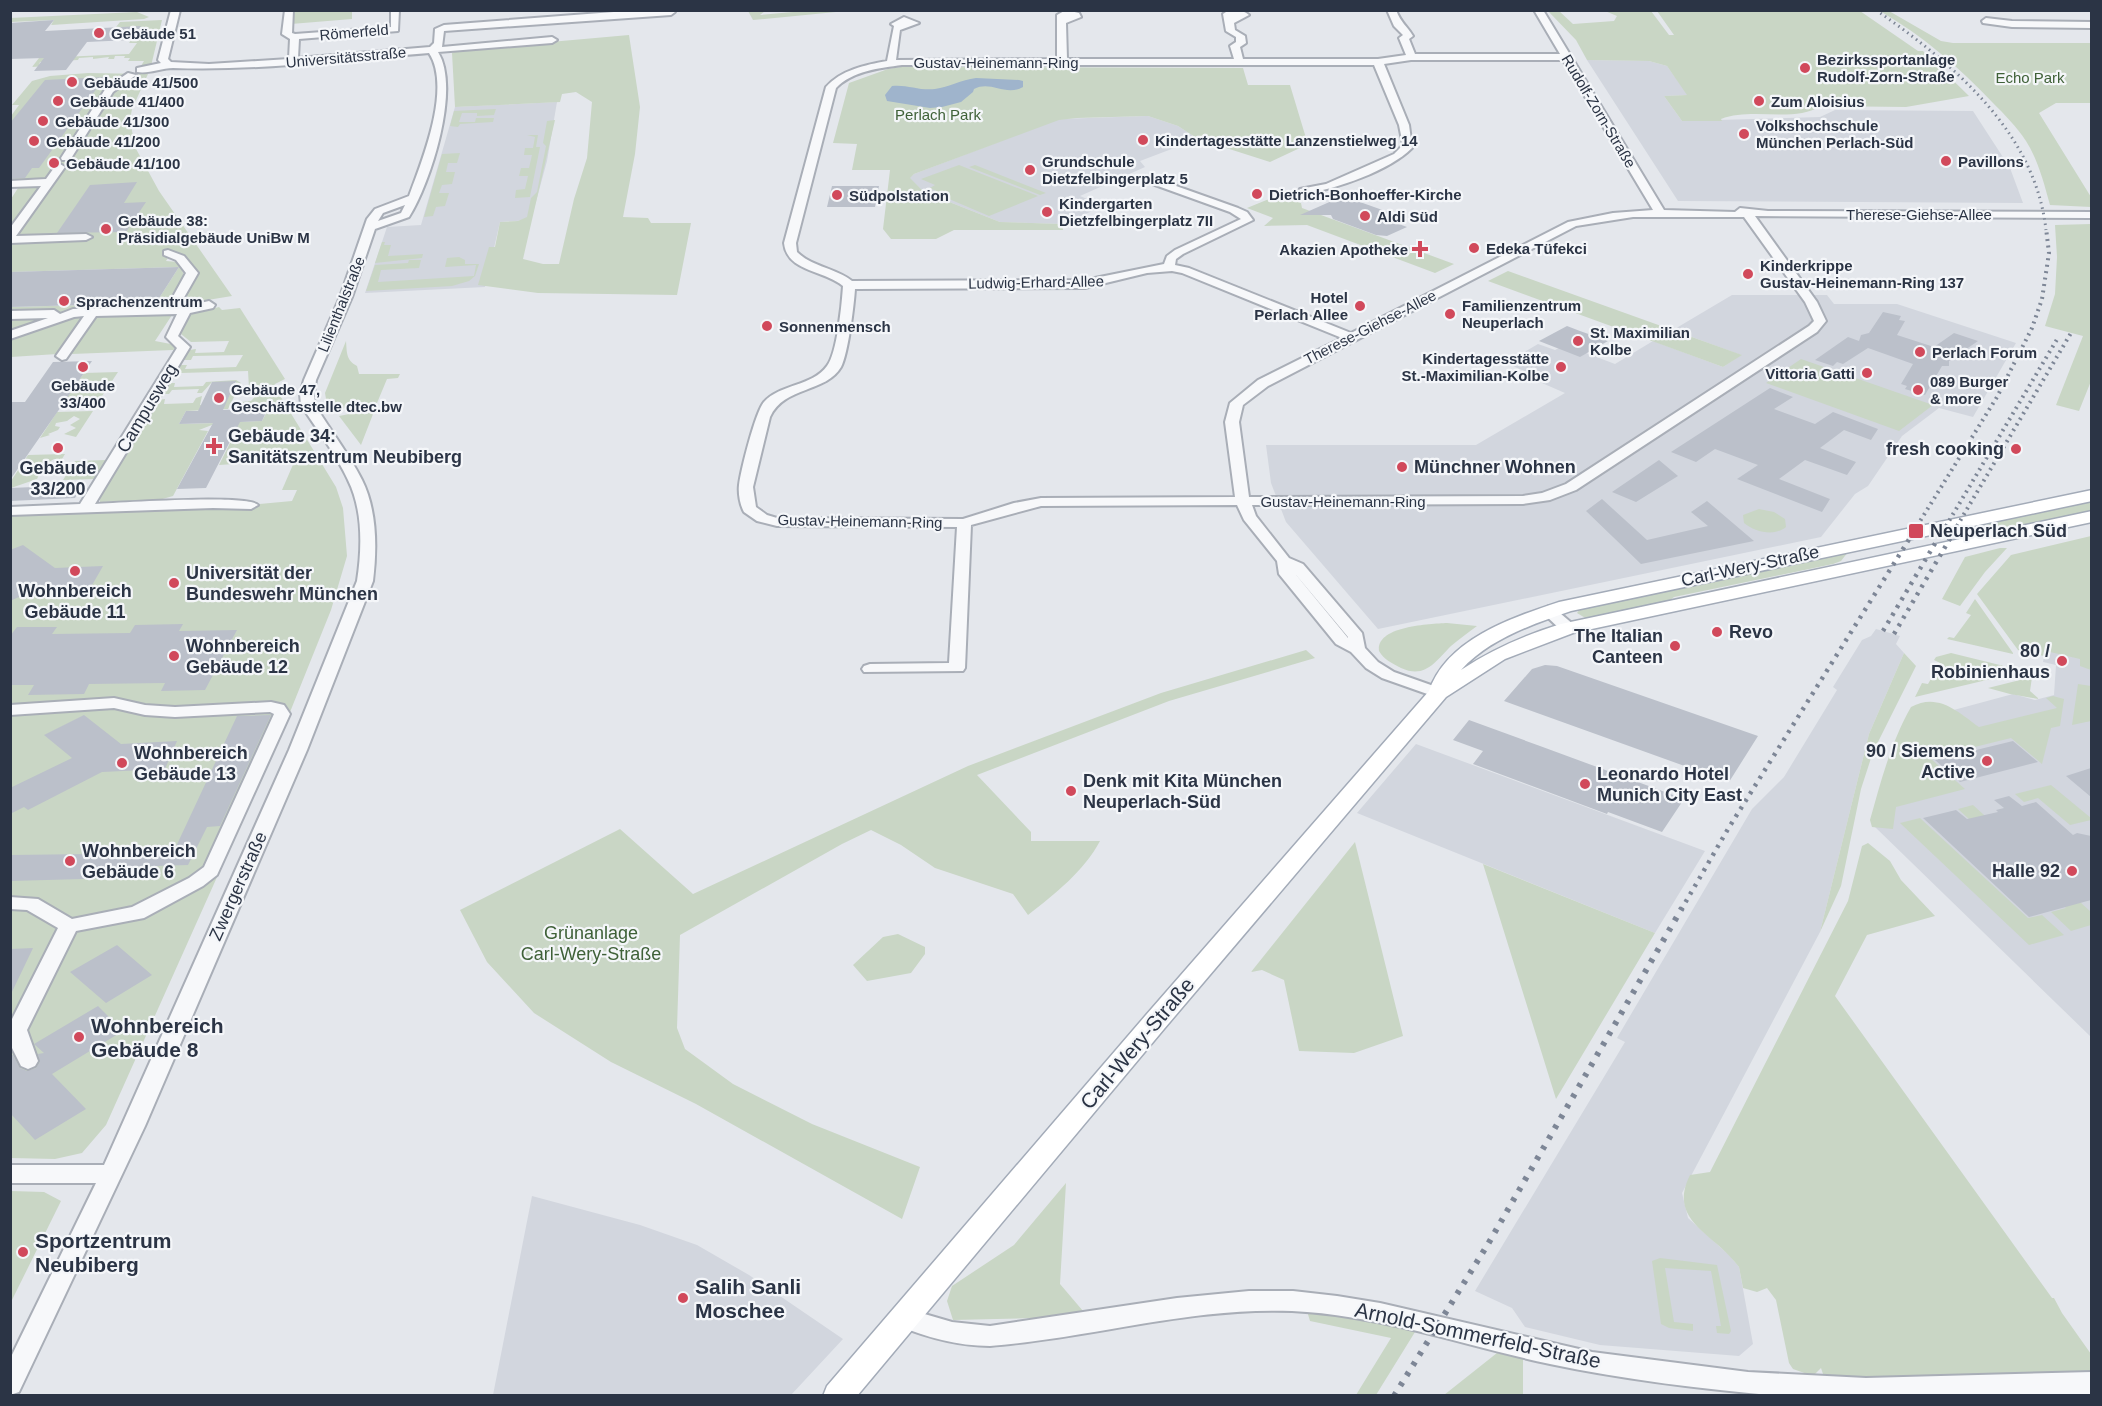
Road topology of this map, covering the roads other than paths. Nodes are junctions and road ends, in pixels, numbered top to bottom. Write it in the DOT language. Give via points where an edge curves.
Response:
graph roads {
  1 [pos="176,10"];
  2 [pos="289,10"];
  3 [pos="395,10"];
  4 [pos="539,10"];
  5 [pos="1538,10"];
  6 [pos="644,12"];
  7 [pos="670,12"];
  8 [pos="1392,13"];
  9 [pos="1404,13"];
  10 [pos="1986,21"];
  11 [pos="541,22"];
  12 [pos="1061,22"];
  13 [pos="1229,22"];
  14 [pos="2091,25"];
  15 [pos="900,26"];
  16 [pos="295,37"];
  17 [pos="552,40"];
  18 [pos="432,51"];
  19 [pos="1411,57"];
  20 [pos="1566,57"];
  21 [pos="293,62"];
  22 [pos="1062,62"];
  23 [pos="1239,62"];
  24 [pos="1378,62"];
  25 [pos="891,63"];
  26 [pos="170,65"];
  27 [pos="1148,179"];
  28 [pos="51,182"];
  29 [pos="10,184"];
  30 [pos="1304,191"];
  31 [pos="414,198"];
  32 [pos="1665,212"];
  33 [pos="393,213"];
  34 [pos="1747,213"];
  35 [pos="2091,215"];
  36 [pos="370,227"];
  37 [pos="86,237"];
  38 [pos="10,239"];
  39 [pos="168,253"];
  40 [pos="1169,266"];
  41 [pos="849,285"];
  42 [pos="210,305"];
  43 [pos="185,310"];
  44 [pos="73,313"];
  45 [pos="92,313"];
  46 [pos="10,315"];
  47 [pos="10,335"];
  48 [pos="1351,337"];
  49 [pos="62,356"];
  50 [pos="310,380"];
  51 [pos="2091,495"];
  52 [pos="1243,502"];
  53 [pos="251,505"];
  54 [pos="85,508"];
  55 [pos="10,511"];
  56 [pos="2091,516"];
  57 [pos="964,523"];
  58 [pos="1550,611"];
  59 [pos="1568,628"];
  60 [pos="870,669"];
  61 [pos="1439,693"];
  62 [pos="10,710"];
  63 [pos="10,903"];
  64 [pos="69,926"];
  65 [pos="28,1061"];
  66 [pos="10,1174"];
  67 [pos="112,1174"];
  68 [pos="904,1318"];
  69 [pos="2091,1383"];
  70 [pos="10,1385"];
  71 [pos="1762,1389"];
  72 [pos="838,1395"];
  1 -- 26 [label="street" via="163,60"];
  2 -- 16 [label="street, Römerfeld" via="287,34"];
  3 -- 16 [label="street, Römerfeld" via="395,28"];
  4 -- 11 [label="street"];
  5 -- 20 [label="street, Rudolf-Zorn-Straße"];
  6 -- 7 [label="street"];
  6 -- 11 [label="street"];
  8 -- 9 [label="street"];
  8 -- 19 [label="street" via="1398,26 1406,30 1408,36 1404,38"];
  10 -- 14 [label="street"];
  11 -- 18 [label="street" via="493,20 442,26 439,44"];
  12 -- 22 [label="street"];
  13 -- 23 [label="street" via="1231,32 1240,36 1241,43 1235,46"];
  15 -- 25 [label="street" via="896,29"];
  16 -- 21 [label="street, Römerfeld"];
  17 -- 18 [label="street, Universitätsstraße"];
  18 -- 21 [label="street, Universitätsstraße"];
  18 -- 31 [label="street" via="438,58 441,110"];
  19 -- 20 [label="street, Gustav-Heinemann-Ring"];
  19 -- 24 [label="street, Gustav-Heinemann-Ring"];
  20 -- 32 [label="street, Rudolf-Zorn-Straße"];
  21 -- 26 [label="street, Universitätsstraße"];
  22 -- 23 [label="street, Gustav-Heinemann-Ring"];
  22 -- 25 [label="street, Gustav-Heinemann-Ring"];
  23 -- 24 [label="street, Gustav-Heinemann-Ring"];
  24 -- 30 [label="street" via="1404,125 1408,146 1398,156 1329,187"];
  25 -- 41 [label="street, Gustav-Heinemann-Ring" via="848,75 831,87 790,243 796,259"];
  26 -- 28 [label="street, Universitätsstraße" via="136,72 109,90"];
  27 -- 40 [label="street" via="1246,217 1246,223 1179,252 1171,258"];
  28 -- 29 [label="street"];
  28 -- 38 [label="street"];
  31 -- 33 [label="street"];
  31 -- 33 [label="street" via="401,217"];
  32 -- 34 [label="street, Therese-Giehse-Allee"];
  32 -- 48 [label="street, Therese-Giehse-Allee" via="1601,217 1572,224"];
  33 -- 36 [label="street"];
  33 -- 36 [label="street, Lilienthalstraße" via="376,215"];
  34 -- 35 [label="street, Therese-Giehse-Allee"];
  34 -- 52 [label="street, Gustav-Heinemann-Ring" via="1820,321 1814,329 1571,488 1523,500"];
  36 -- 50 [label="street, Lilienthalstraße" via="346,297"];
  37 -- 38 [label="street"];
  39 -- 43 [label="street, Campusweg" via="180,258 192,273 176,302"];
  40 -- 41 [label="street, Ludwig-Erhard-Allee" via="1085,284"];
  40 -- 48 [label="street, Ludwig-Erhard-Allee"];
  41 -- 57 [label="street, Gustav-Heinemann-Ring" via="848,309 835,366 826,375 769,404 763,417 746,488 749,509 762,518 800,524"];
  42 -- 43 [label="street"];
  43 -- 45 [label="street"];
  43 -- 54 [label="street, Campusweg" via="172,334 184,347"];
  44 -- 45 [label="street"];
  44 -- 46 [label="street"];
  44 -- 47 [label="street"];
  45 -- 49 [label="street"];
  48 -- 52 [label="street, Therese-Giehse-Allee" via="1263,383 1237,403 1232,422"];
  50 -- 67 [label="street, Zwergerstraße" via="308,405 356,481 364,509 369,554 365,581 298,750"];
  51 -- 58 [label="main road, Carl-Wery-Straße" via="1582,601"];
  52 -- 57 [label="street, Gustav-Heinemann-Ring" via="1041,502"];
  52 -- 61 [label="street, Therese-Giehse-Allee" via="1249,517 1284,561 1284,571 1342,641 1388,675"];
  53 -- 54 [label="street"];
  54 -- 55 [label="street"];
  56 -- 59 [label="main road, Carl-Wery-Straße"];
  57 -- 60 [label="street" via="957,668"];
  58 -- 59 [label="street"];
  58 -- 61 [label="main road, Carl-Wery-Straße" via="1483,642 1446,675"];
  59 -- 61 [label="main road, Carl-Wery-Straße" via="1498,655"];
  61 -- 68 [label="main road, Carl-Wery-Straße"];
  62 -- 64 [label="street" via="114,703 145,710 271,707 282,714 211,871 131,915"];
  63 -- 64 [label="street" via="31,904"];
  64 -- 65 [label="street" via="17,1029"];
  66 -- 67 [label="street"];
  67 -- 70 [label="street, Zwergerstraße"];
  68 -- 71 [label="street, Arnold-Sommerfeld-Straße" via="970,1336 1202,1305 1287,1299 1401,1316 1542,1353"];
  68 -- 72 [label="main road, Carl-Wery-Straße"];
  69 -- 71 [label="street, Arnold-Sommerfeld-Straße" via="1902,1390"];
}
